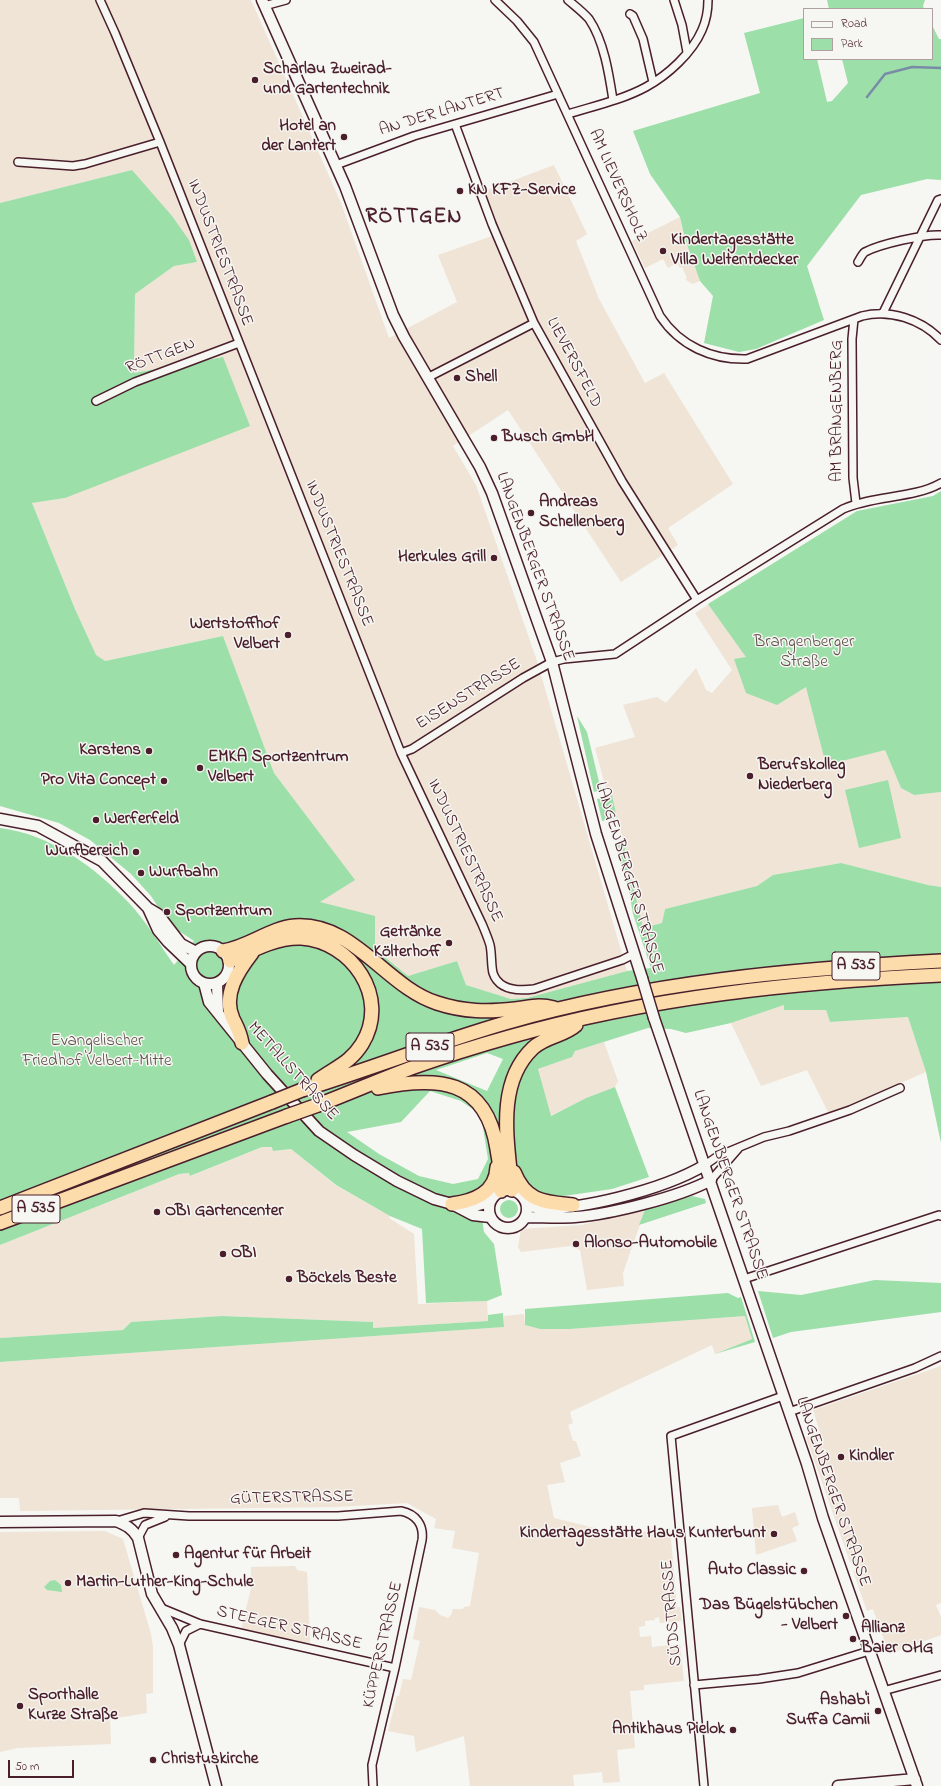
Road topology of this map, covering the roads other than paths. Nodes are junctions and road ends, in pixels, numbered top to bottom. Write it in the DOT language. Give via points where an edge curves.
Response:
graph roads {
  1 [pos="100,0"];
  2 [pos="286,0"];
  3 [pos="495,0"];
  4 [pos="568,0"];
  5 [pos="674,0"];
  6 [pos="708,0"];
  7 [pos="263,3"];
  8 [pos="630,14"];
  9 [pos="687,52"];
  10 [pos="653,82"];
  11 [pos="558,94"];
  12 [pos="613,100"];
  13 [pos="568,114"];
  14 [pos="455,124"];
  15 [pos="160,142"];
  16 [pos="18,162"];
  17 [pos="336,165"];
  18 [pos="941,199"];
  19 [pos="941,235"];
  20 [pos="921,236"];
  21 [pos="858,262"];
  22 [pos="883,313"];
  23 [pos="854,319"];
  24 [pos="534,322"];
  25 [pos="822,330"];
  26 [pos="941,340"];
  27 [pos="239,343"];
  28 [pos="427,378"];
  29 [pos="96,401"];
  30 [pos="941,484"];
  31 [pos="856,503"];
  32 [pos="697,600"];
  33 [pos="552,662"];
  34 [pos="401,753"];
  35 [pos="0,819"];
  36 [pos="148,908"];
  37 [pos="254,950"];
  38 [pos="196,952"];
  39 [pos="634,954"];
  40 [pos="226,956"];
  41 [pos="941,961"];
  42 [pos="191,964"];
  43 [pos="941,975"];
  44 [pos="204,984"];
  45 [pos="217,984"];
  46 [pos="560,1009"];
  47 [pos="218,1012"];
  48 [pos="583,1018"];
  49 [pos="242,1043"];
  50 [pos="900,1088"];
  51 [pos="302,1090"];
  52 [pos="345,1095"];
  53 [pos="497,1147"];
  54 [pos="740,1147"];
  55 [pos="510,1162"];
  56 [pos="705,1165"];
  57 [pos="711,1180"];
  58 [pos="506,1191"];
  59 [pos="490,1202"];
  60 [pos="452,1204"];
  61 [pos="573,1205"];
  62 [pos="528,1206"];
  63 [pos="0,1208"];
  64 [pos="941,1216"];
  65 [pos="490,1217"];
  66 [pos="526,1217"];
  67 [pos="0,1223"];
  68 [pos="744,1279"];
  69 [pos="941,1356"];
  70 [pos="783,1396"];
  71 [pos="789,1412"];
  72 [pos="412,1515"];
  73 [pos="172,1516"];
  74 [pos="116,1521"];
  75 [pos="0,1522"];
  76 [pos="138,1538"];
  77 [pos="158,1605"];
  78 [pos="200,1624"];
  79 [pos="179,1645"];
  80 [pos="869,1652"];
  81 [pos="395,1668"];
  82 [pos="941,1675"];
  83 [pos="694,1685"];
  84 [pos="882,1691"];
  85 [pos="916,1782"];
  86 [pos="216,1786"];
  87 [pos="373,1786"];
  88 [pos="704,1786"];
  89 [pos="838,1786"];
  1 -- 15 [label="street, INDUSTRIESTRASSE"];
  2 -- 7 [label="street"];
  3 -- 11 [label="street, AM LIEVERSHOLZ" via="534,42"];
  4 -- 12 [label="street" via="583,12 593,28 604,58"];
  5 -- 9 [label="street"];
  6 -- 9 [label="street" via="702,30"];
  7 -- 17 [label="main road, LANGENBERGER STRASSE"];
  8 -- 10 [label="street" via="643,39"];
  9 -- 10 [label="street"];
  10 -- 12 [label="street"];
  11 -- 13 [label="street, AM LIEVERSHOLZ"];
  11 -- 14 [label="street, AN DER LANTERT"];
  12 -- 13 [label="street"];
  13 -- 25 [label="street, AM LIEVERSHOLZ" via="660,316 675,335 706,353 738,359 756,357"];
  14 -- 17 [label="street, AN DER LANTERT" via="414,136"];
  14 -- 24 [label="street, LIEVERSFELD" via="492,224"];
  15 -- 16 [label="street" via="73,166"];
  15 -- 27 [label="street, INDUSTRIESTRASSE"];
  17 -- 28 [label="main road, LANGENBERGER STRASSE" via="394,315"];
  18 -- 20 [label="street" via="938,200"];
  19 -- 20 [label="street"];
  20 -- 21 [label="street" via="864,253"];
  20 -- 22 [label="street"];
  22 -- 23 [label="street, AM BRANGENBERG"];
  22 -- 26 [label="street, AM BRANGENBERG" via="917,322"];
  23 -- 25 [label="street, AM BRANGENBERG"];
  23 -- 31 [label="street, AM BRANGENBERG" via="853,478"];
  24 -- 28 [label="street"];
  24 -- 32 [label="street, LIEVERSFELD" via="622,481"];
  27 -- 29 [label="street, RÖTTGEN" via="135,382"];
  27 -- 34 [label="street, INDUSTRIESTRASSE"];
  28 -- 33 [label="main road, LANGENBERGER STRASSE" via="480,467 492,493"];
  30 -- 31 [label="street" via="921,491"];
  31 -- 32 [label="street"];
  32 -- 33 [label="street" via="615,654"];
  33 -- 34 [label="street, EISENSTRASSE" via="412,749"];
  33 -- 39 [label="main road, LANGENBERGER STRASSE" via="596,834"];
  34 -- 39 [label="street, INDUSTRIESTRASSE" via="482,924 489,942 493,973 499,982 520,991 534,989"];
  35 -- 36 [label="main road" via="38,826 102,861"];
  36 -- 38 [label="main road" via="158,914 181,944"];
  36 -- 42 [label="main road" via="158,930"];
  37 -- 40 [label="highway"];
  37 -- 49 [label="highway" via="239,969 231,992 230,1007 233,1019 240,1029"];
  37 -- 51 [label="highway" via="288,939 301,938 323,942 345,954 361,972 366,984 371,1009 363,1042 350,1060"];
  38 -- 40 [label="main road" via="208,946 216,946"];
  38 -- 42 [label="main road"];
  39 -- 56 [label="main road, LANGENBERGER STRASSE, bridge"];
  40 -- 45 [label="main road" via="230,967 226,977"];
  40 -- 46 [label="highway" via="236,948 284,928 309,927 340,937 417,994 436,1003 478,1012 541,1005"];
  41 -- 46 [label="highway, A 535" via="818,968 701,981 634,992"];
  42 -- 44 [label="main road" via="196,978"];
  43 -- 48 [label="highway, A 535" via="775,987 690,998"];
  44 -- 45 [label="main road"];
  44 -- 47 [label="main road, METALLSTRASSE" via="209,1002"];
  45 -- 47 [label="main road"];
  46 -- 51 [label="highway, A 535" via="499,1025"];
  47 -- 49 [label="main road, METALLSTRASSE"];
  48 -- 52 [label="highway, A 535" via="455,1053"];
  48 -- 55 [label="highway" via="570,1030 549,1037 534,1047 515,1072 508,1092 507,1105"];
  49 -- 60 [label="main road, METALLSTRASSE" via="319,1131 397,1181 434,1199"];
  50 -- 54 [label="street" via="850,1110"];
  51 -- 63 [label="highway, A 535, bridge"];
  52 -- 53 [label="highway" via="418,1082 449,1085 477,1100 486,1111"];
  52 -- 67 [label="highway, A 535, bridge"];
  53 -- 58 [label="highway"];
  53 -- 60 [label="highway" via="497,1174 491,1187 483,1195 467,1202"];
  54 -- 56 [label="street" via="718,1156"];
  54 -- 57 [label="street"];
  55 -- 58 [label="highway"];
  55 -- 61 [label="highway" via="521,1188 529,1195 538,1200"];
  56 -- 57 [label="main road, LANGENBERGER STRASSE"];
  56 -- 61 [label="main road" via="692,1173 631,1194"];
  57 -- 66 [label="main road" via="696,1188 603,1213 576,1217"];
  57 -- 68 [label="main road, LANGENBERGER STRASSE"];
  58 -- 59 [label="main road"];
  58 -- 62 [label="main road" via="522,1195"];
  59 -- 60 [label="main road, METALLSTRASSE" via="474,1206"];
  59 -- 65 [label="main road"];
  60 -- 65 [label="main road, METALLSTRASSE" via="473,1215"];
  61 -- 62 [label="main road" via="537,1208"];
  62 -- 66 [label="main road"];
  64 -- 68 [label="street" via="883,1232"];
  65 -- 66 [label="main road" via="501,1228 508,1229 516,1227"];
  68 -- 70 [label="main road, LANGENBERGER STRASSE"];
  69 -- 71 [label="street" via="915,1368"];
  70 -- 71 [label="main road, LANGENBERGER STRASSE"];
  70 -- 83 [label="street, SÜDSTRASSE" via="671,1436"];
  71 -- 80 [label="main road, LANGENBERGER STRASSE"];
  72 -- 73 [label="street, GÜTERSTRASSE" via="401,1511 338,1516"];
  72 -- 81 [label="street, KÜPPERSTRASSE" via="421,1526 422,1540"];
  73 -- 74 [label="street, GÜTERSTRASSE" via="144,1513"];
  73 -- 76 [label="street, GÜTERSTRASSE" via="147,1524 142,1528"];
  74 -- 75 [label="main road, GÜTERSTRASSE"];
  74 -- 76 [label="main road" via="130,1527"];
  76 -- 77 [label="main road" via="150,1587"];
  77 -- 78 [label="street, STEEGER STRASSE" via="171,1614"];
  77 -- 79 [label="main road"];
  78 -- 79 [label="street, STEEGER STRASSE" via="186,1631"];
  78 -- 81 [label="street, STEEGER STRASSE"];
  79 -- 86 [label="main road"];
  80 -- 83 [label="street" via="798,1673 764,1679"];
  80 -- 84 [label="main road, LANGENBERGER STRASSE"];
  81 -- 87 [label="street, KÜPPERSTRASSE" via="372,1766"];
  82 -- 84 [label="street"];
  83 -- 88 [label="street, SÜDSTRASSE"];
  84 -- 85 [label="main road, LANGENBERGER STRASSE"];
  85 -- 89 [label="main road"];
}
